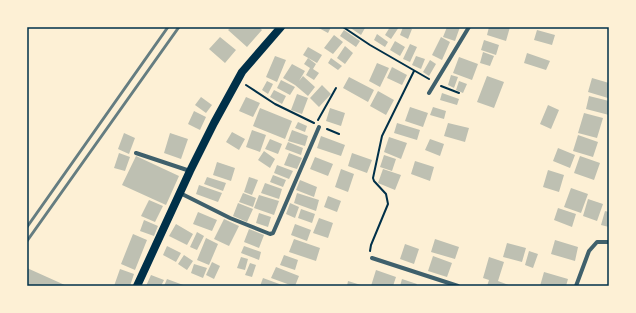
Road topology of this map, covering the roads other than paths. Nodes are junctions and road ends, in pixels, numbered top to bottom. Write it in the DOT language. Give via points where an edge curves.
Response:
graph roads {
  1 [pos="281,27"];
  2 [pos="469,27"];
  3 [pos="429,92"];
  4 [pos="319,126"];
  5 [pos="136,153"];
  6 [pos="190,171"];
  7 [pos="180,193"];
  8 [pos="609,242"];
  9 [pos="372,258"];
  10 [pos="137,286"];
  11 [pos="458,286"];
  12 [pos="576,286"];
  1 -- 6 [label="main road" via="242,72"];
  2 -- 3 [label="street"];
  4 -- 7 [label="street" via="273,233 230,218"];
  5 -- 6 [label="street"];
  6 -- 7 [label="main road"];
  7 -- 10 [label="main road"];
  8 -- 12 [label="street" via="597,242 589,251"];
  9 -- 11 [label="street"];
}
